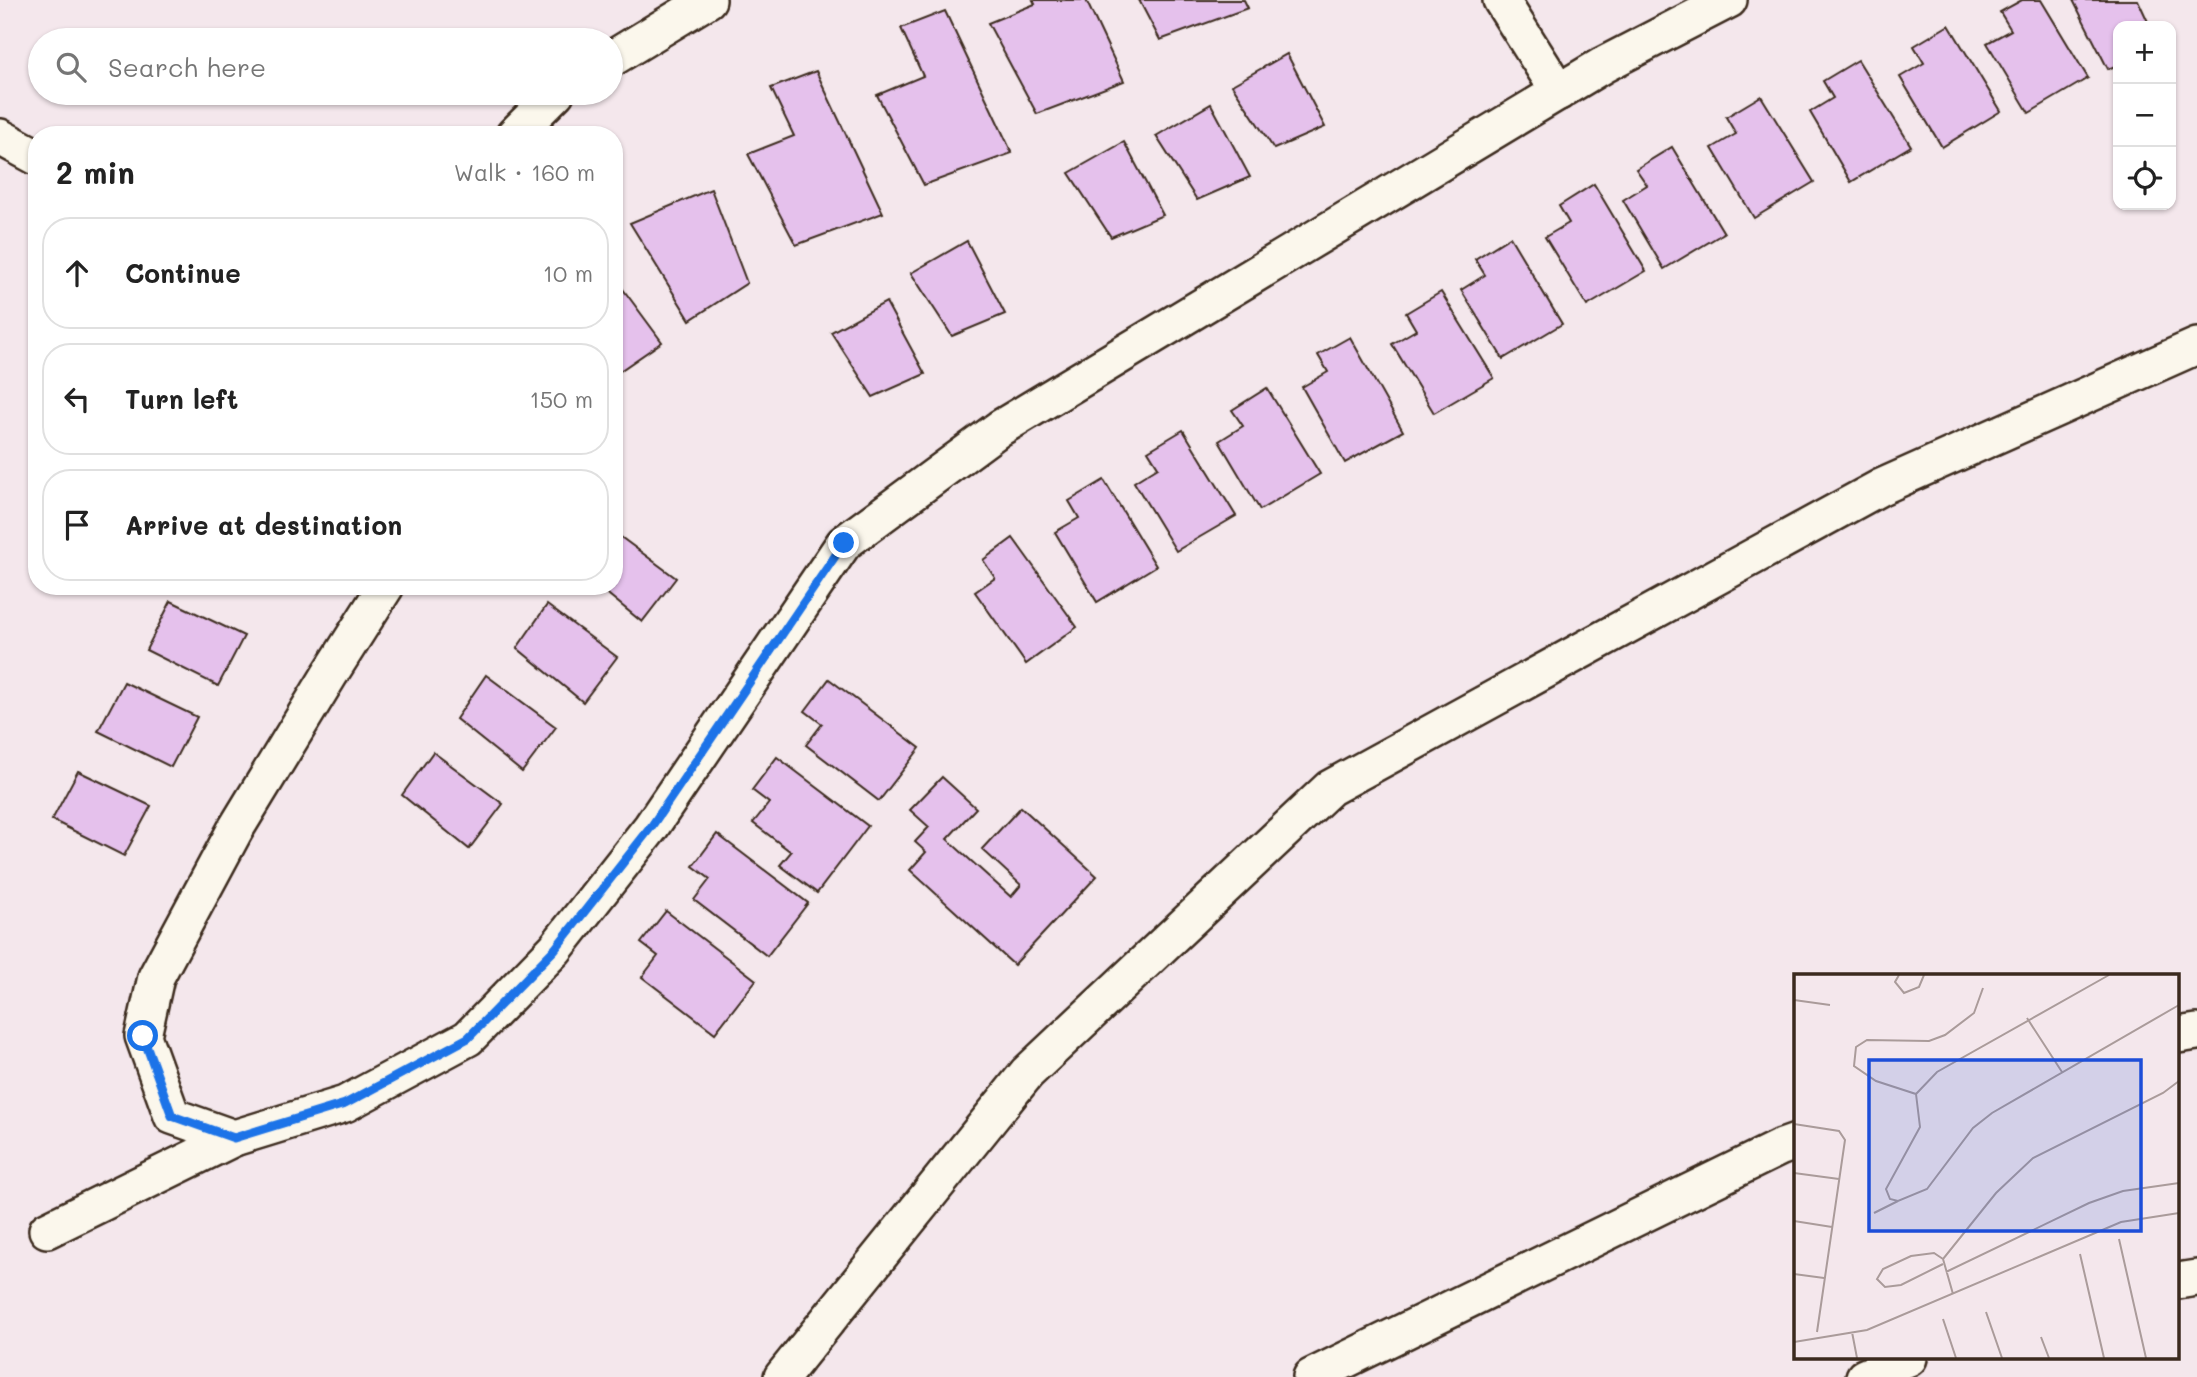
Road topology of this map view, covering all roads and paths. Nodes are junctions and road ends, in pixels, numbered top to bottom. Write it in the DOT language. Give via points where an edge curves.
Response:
graph roads {
  1 [pos="708,0"];
  2 [pos="1501,0"];
  3 [pos="1729,0"];
  4 [pos="623,52"];
  5 [pos="1559,92"];
  6 [pos="544,105"];
  7 [pos="523,126"];
  8 [pos="0,137"];
  9 [pos="28,152"];
  10 [pos="2197,346"];
  11 [pos="380,595"];
  12 [pos="234,1138"];
  13 [pos="1794,1143"];
  14 [pos="47,1230"];
  15 [pos="1904,1360"];
  16 [pos="782,1377"];
  17 [pos="1311,1377"];
  18 [pos="1864,1377"];
  1 -- 4 [label="street"];
  2 -- 5 [label="street"];
  3 -- 5 [label="street"];
  5 -- 12 [label="street" via="1000,428 844,543 651,827 555,949 468,1038 345,1104"];
  6 -- 7 [label="street"];
  8 -- 9 [label="street"];
  10 -- 16 [label="street" via="1881,487 1330,788 1027,1073"];
  11 -- 12 [label="street" via="235,830 156,977 143,1036 172,1116"];
  12 -- 14 [label="street"];
  13 -- 17 [label="street"];
  15 -- 18 [label="street"];
}
